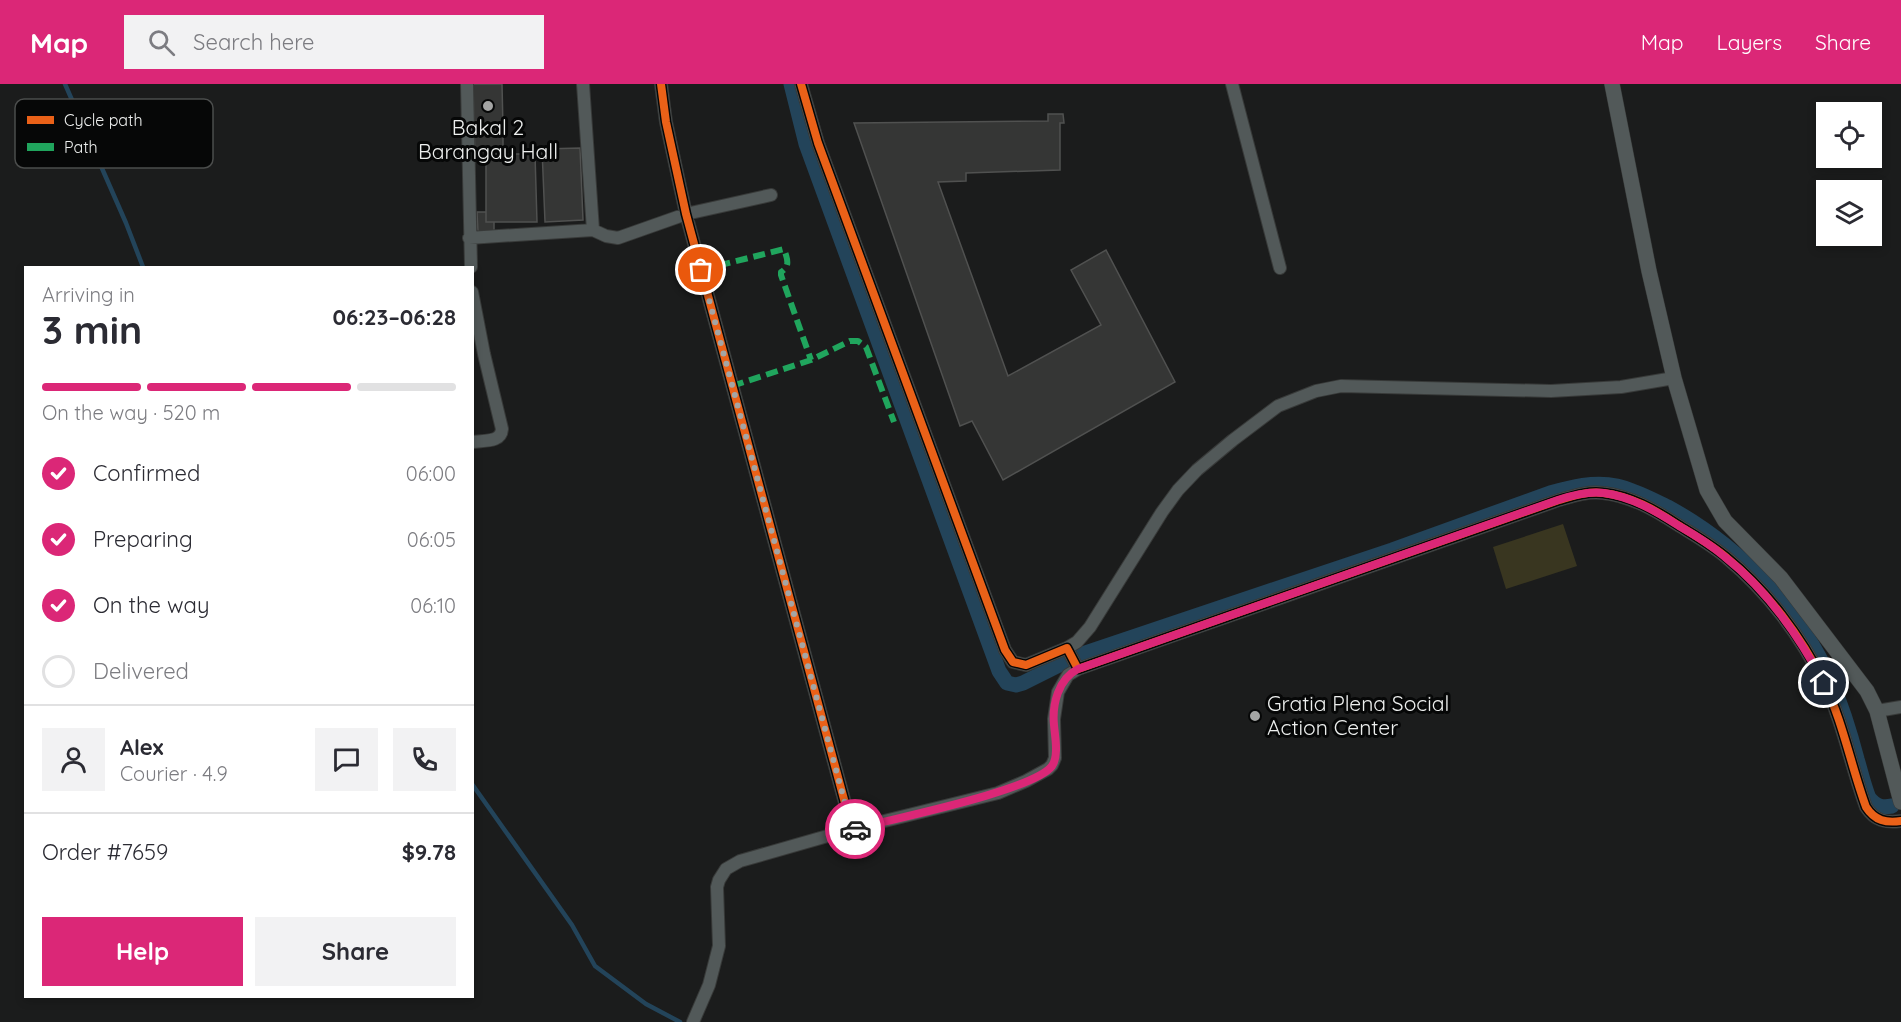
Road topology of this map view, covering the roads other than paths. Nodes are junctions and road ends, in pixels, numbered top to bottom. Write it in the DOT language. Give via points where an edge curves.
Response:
graph roads {
  1 [pos="467,84"];
  2 [pos="583,84"];
  3 [pos="662,84"];
  4 [pos="801,84"];
  5 [pos="1232,84"];
  6 [pos="1612,84"];
  7 [pos="771,195"];
  8 [pos="686,214"];
  9 [pos="593,230"];
  10 [pos="470,238"];
  11 [pos="471,266"];
  12 [pos="1280,268"];
  13 [pos="474,302"];
  14 [pos="1674,378"];
  15 [pos="474,442"];
  16 [pos="1067,648"];
  17 [pos="1078,669"];
  18 [pos="1901,707"];
  19 [pos="1877,711"];
  20 [pos="1901,802"];
  21 [pos="1901,821"];
  22 [pos="852,829"];
  23 [pos="693,1022"];
  1 -- 10 [label="street"];
  2 -- 9 [label="street"];
  3 -- 8 [label="street"];
  4 -- 16 [label="street" via="818,142 1005,650 1013,662 1021,665"];
  5 -- 12 [label="street"];
  6 -- 14 [label="street"];
  7 -- 8 [label="street"];
  8 -- 9 [label="street" via="618,238"];
  8 -- 22 [label="street"];
  9 -- 10 [label="street"];
  10 -- 11 [label="street"];
  13 -- 15 [label="street" via="502,429 498,438"];
  14 -- 16 [label="street" via="1622,387 1551,391 1341,386 1285,402 1208,460 1178,490 1090,627"];
  14 -- 19 [label="street" via="1702,476 1717,510 1781,578 1867,691"];
  16 -- 17 [label="street"];
  17 -- 21 [label="street" via="1558,500 1604,493 1636,501 1669,519 1726,557 1761,591 1797,637 1824,683 1866,807 1879,820"];
  17 -- 22 [label="street" via="1068,675 1058,692 1055,758 1048,769 998,793"];
  18 -- 19 [label="street"];
  19 -- 20 [label="street"];
  22 -- 23 [label="street" via="740,861 722,874 717,887 719,946"];
}
